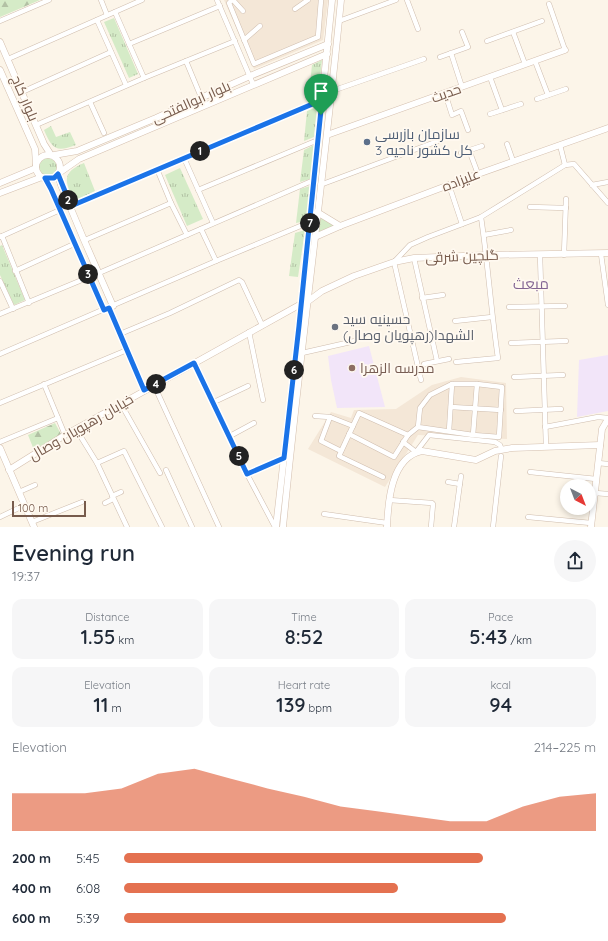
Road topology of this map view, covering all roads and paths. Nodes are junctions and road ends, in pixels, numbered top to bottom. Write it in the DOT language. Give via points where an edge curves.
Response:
graph roads {
  1 [pos="49,0"];
  2 [pos="101,0"];
  3 [pos="142,0"];
  4 [pos="217,0"];
  5 [pos="233,0"];
  6 [pos="308,0"];
  7 [pos="321,0"];
  8 [pos="332,0"];
  9 [pos="341,0"];
  10 [pos="396,0"];
  11 [pos="407,0"];
  12 [pos="549,4"];
  13 [pos="220,6"];
  14 [pos="295,9"];
  15 [pos="243,10"];
  16 [pos="116,12"];
  17 [pos="107,15"];
  18 [pos="96,20"];
  19 [pos="0,21"];
  20 [pos="339,21"];
  21 [pos="542,21"];
  22 [pos="260,26"];
  23 [pos="418,29"];
  24 [pos="462,32"];
  25 [pos="513,32"];
  26 [pos="244,40"];
  27 [pos="235,41"];
  28 [pos="0,42"];
  29 [pos="487,42"];
  30 [pos="129,44"];
  31 [pos="328,44"];
  32 [pos="566,50"];
  33 [pos="111,52"];
  34 [pos="451,53"];
  35 [pos="327,54"];
  36 [pos="440,57"];
  37 [pos="8,59"];
  38 [pos="424,59"];
  39 [pos="186,61"];
  40 [pos="535,61"];
  41 [pos="525,64"];
  42 [pos="0,70"];
  43 [pos="250,76"];
  44 [pos="490,77"];
  45 [pos="144,78"];
  46 [pos="253,84"];
  47 [pos="126,86"];
  48 [pos="462,87"];
  49 [pos="566,89"];
  50 [pos="332,91"];
  51 [pos="22,92"];
  52 [pos="445,93"];
  53 [pos="548,95"];
  54 [pos="201,97"];
  55 [pos="537,99"];
  56 [pos="322,100"];
  57 [pos="90,102"];
  58 [pos="521,104"];
  59 [pos="502,110"];
  60 [pos="490,114"];
  61 [pos="156,118"];
  62 [pos="36,125"];
  63 [pos="158,126"];
  64 [pos="608,128"];
  65 [pos="468,130"];
  66 [pos="104,133"];
  67 [pos="327,135"];
  68 [pos="318,140"];
  69 [pos="438,141"];
  70 [pos="44,144"];
  71 [pos="507,144"];
  72 [pos="560,145"];
  73 [pos="482,146"];
  74 [pos="35,149"];
  75 [pos="469,150"];
  76 [pos="77,151"];
  77 [pos="461,153"];
  78 [pos="52,155"];
  79 [pos="184,158"];
  80 [pos="79,159"];
  81 [pos="513,161"];
  82 [pos="565,165"];
  83 [pos="36,166"];
  84 [pos="158,169"];
  85 [pos="26,171"];
  86 [pos="58,173"];
  87 [pos="478,174"];
  88 [pos="44,178"];
  89 [pos="314,180"];
  90 [pos="29,182"];
  91 [pos="608,182"];
  92 [pos="0,183"];
  93 [pos="61,185"];
  94 [pos="320,185"];
  95 [pos="449,185"];
  96 [pos="592,185"];
  97 [pos="51,189"];
  98 [pos="198,190"];
  99 [pos="0,193"];
  100 [pos="566,199"];
  101 [pos="171,203"];
  102 [pos="608,203"];
  103 [pos="71,206"];
  104 [pos="530,207"];
  105 [pos="566,208"];
  106 [pos="60,210"];
  107 [pos="317,212"];
  108 [pos="481,217"];
  109 [pos="310,222"];
  110 [pos="213,223"];
  111 [pos="462,224"];
  112 [pos="340,226"];
  113 [pos="201,229"];
  114 [pos="511,230"];
  115 [pos="484,234"];
  116 [pos="187,235"];
  117 [pos="315,236"];
  118 [pos="1,237"];
  119 [pos="85,240"];
  120 [pos="74,244"];
  121 [pos="608,253"];
  122 [pos="601,254"];
  123 [pos="487,255"];
  124 [pos="540,255"];
  125 [pos="564,255"];
  126 [pos="92,256"];
  127 [pos="414,258"];
  128 [pos="82,261"];
  129 [pos="216,261"];
  130 [pos="394,262"];
  131 [pos="16,271"];
  132 [pos="99,273"];
  133 [pos="89,277"];
  134 [pos="0,281"];
  135 [pos="309,286"];
  136 [pos="322,291"];
  137 [pos="607,294"];
  138 [pos="444,295"];
  139 [pos="422,298"];
  140 [pos="29,303"];
  141 [pos="304,303"];
  142 [pos="608,305"];
  143 [pos="542,306"];
  144 [pos="566,306"];
  145 [pos="509,307"];
  146 [pos="109,308"];
  147 [pos="13,309"];
  148 [pos="0,314"];
  149 [pos="492,317"];
  150 [pos="455,321"];
  151 [pos="262,325"];
  152 [pos="249,332"];
  153 [pos="120,334"];
  154 [pos="355,341"];
  155 [pos="566,341"];
  156 [pos="542,342"];
  157 [pos="510,343"];
  158 [pos="127,350"];
  159 [pos="302,353"];
  160 [pos="0,354"];
  161 [pos="449,359"];
  162 [pos="437,361"];
  163 [pos="456,362"];
  164 [pos="194,363"];
  165 [pos="424,364"];
  166 [pos="563,375"];
  167 [pos="543,376"];
  168 [pos="514,377"];
  169 [pos="421,380"];
  170 [pos="44,384"];
  171 [pos="452,384"];
  172 [pos="477,384"];
  173 [pos="154,385"];
  174 [pos="248,386"];
  175 [pos="144,390"];
  176 [pos="263,400"];
  177 [pos="214,402"];
  178 [pos="0,403"];
  179 [pos="120,404"];
  180 [pos="451,407"];
  181 [pos="474,409"];
  182 [pos="561,409"];
  183 [pos="501,410"];
  184 [pos="544,410"];
  185 [pos="516,411"];
  186 [pos="292,415"];
  187 [pos="315,416"];
  188 [pos="58,418"];
  189 [pos="330,418"];
  190 [pos="608,418"];
  191 [pos="254,423"];
  192 [pos="353,426"];
  193 [pos="418,427"];
  194 [pos="545,427"];
  195 [pos="76,429"];
  196 [pos="449,431"];
  197 [pos="349,434"];
  198 [pos="408,434"];
  199 [pos="65,435"];
  200 [pos="473,435"];
  201 [pos="230,436"];
  202 [pos="0,442"];
  203 [pos="403,442"];
  204 [pos="600,445"];
  205 [pos="546,446"];
  206 [pos="0,448"];
  207 [pos="341,452"];
  208 [pos="416,452"];
  209 [pos="501,453"];
  210 [pos="2,457"];
  211 [pos="284,458"];
  212 [pos="598,463"];
  213 [pos="97,464"];
  214 [pos="608,464"];
  215 [pos="9,470"];
  216 [pos="166,470"];
  217 [pos="530,472"];
  218 [pos="160,473"];
  219 [pos="247,474"];
  220 [pos="460,476"];
  221 [pos="383,477"];
  222 [pos="596,479"];
  223 [pos="448,482"];
  224 [pos="460,484"];
  225 [pos="35,485"];
  226 [pos="19,492"];
  227 [pos="121,492"];
  228 [pos="596,493"];
  229 [pos="608,494"];
  230 [pos="112,498"];
  231 [pos="389,500"];
  232 [pos="82,502"];
  233 [pos="105,503"];
  234 [pos="25,506"];
  235 [pos="324,514"];
  236 [pos="592,515"];
  237 [pos="0,517"];
  238 [pos="528,517"];
  239 [pos="33,525"];
  240 [pos="387,525"];
  241 [pos="591,525"];
  242 [pos="127,527"];
  243 [pos="162,527"];
  244 [pos="192,527"];
  245 [pos="219,527"];
  246 [pos="276,527"];
  247 [pos="283,527"];
  248 [pos="431,527"];
  249 [pos="454,527"];
  250 [pos="494,527"];
  1 -- 19 [label="street"];
  2 -- 17 [label="street"];
  3 -- 16 [label="street"];
  4 -- 13 [label="street"];
  5 -- 15 [label="street"];
  5 -- 26 [label="street" via="229,3"];
  6 -- 14 [label="street"];
  7 -- 26 [label="street" via="318,37 254,64"];
  8 -- 31 [label="street"];
  9 -- 20 [label="street"];
  10 -- 20 [label="street"];
  11 -- 23 [label="street"];
  12 -- 32 [label="street"];
  13 -- 27 [label="street"];
  13 -- 30 [label="street"];
  16 -- 17 [label="street"];
  16 -- 30 [label="street"];
  17 -- 18 [label="street"];
  18 -- 33 [label="street"];
  18 -- 37 [label="street"];
  20 -- 50 [label="street"];
  21 -- 25 [label="street"];
  22 -- 26 [label="street"];
  24 -- 34 [label="street" via="468,47"];
  25 -- 29 [label="street"];
  25 -- 41 [label="street"];
  27 -- 39 [label="street"];
  27 -- 43 [label="street"];
  28 -- 37 [label="street, بلوار کاج"];
  30 -- 45 [label="street"];
  31 -- 35 [label="street"];
  31 -- 43 [label="street, بلوار ابوالفتحی"];
  32 -- 40 [label="street, حدیث"];
  33 -- 47 [label="street"];
  33 -- 51 [label="street"];
  34 -- 36 [label="street"];
  34 -- 48 [label="street"];
  35 -- 46 [label="street, بلوار ابوالفتحی"];
  35 -- 56 [label="street"];
  37 -- 51 [label="street, بلوار کاج"];
  38 -- 50 [label="street"];
  39 -- 45 [label="street"];
  39 -- 54 [label="street"];
  40 -- 41 [label="street, حدیث"];
  40 -- 53 [label="street"];
  41 -- 44 [label="street, حدیث"];
  42 -- 74 [label="street, بلوار کاج"];
  43 -- 46 [label="street"];
  43 -- 54 [label="street, بلوار ابوالفتحی"];
  44 -- 48 [label="street, حدیث"];
  44 -- 59 [label="street"];
  45 -- 47 [label="street"];
  46 -- 63 [label="street, بلوار ابوالفتحی"];
  47 -- 57 [label="street"];
  48 -- 52 [label="street, حدیث"];
  49 -- 53 [label="street"];
  50 -- 67 [label="street"];
  51 -- 62 [label="street, بلوار کاج"];
  52 -- 65 [label="street" via="452,115 461,111"];
  52 -- 67 [label="street, حدیث"];
  53 -- 55 [label="street"];
  54 -- 61 [label="street, بلوار ابوالفتحی"];
  56 -- 68 [label="street"];
  56 -- 79 [label="street"];
  57 -- 62 [label="street"];
  57 -- 66 [label="street"];
  58 -- 59 [label="street"];
  59 -- 60 [label="street"];
  61 -- 63 [label="street"];
  61 -- 76 [label="street, بلوار ابوالفتحی"];
  62 -- 70 [label="street, بلوار کاج"];
  63 -- 80 [label="street, بلوار ابوالفتحی"];
  64 -- 72 [label="street, علیزاده"];
  67 -- 94 [label="street"];
  68 -- 89 [label="street"];
  68 -- 98 [label="street"];
  69 -- 94 [label="street"];
  70 -- 74 [label="street" via="42,152"];
  70 -- 78 [label="street, بلوار کاج"];
  71 -- 81 [label="street"];
  72 -- 81 [label="street, علیزاده"];
  72 -- 82 [label="street"];
  73 -- 75 [label="street"];
  74 -- 83 [label="street, بلوار کاج"];
  75 -- 77 [label="street"];
  75 -- 87 [label="street"];
  76 -- 78 [label="street, بلوار ابوالفتحی"];
  76 -- 80 [label="street" via="72,156"];
  78 -- 83 [label="street" via="38,159"];
  78 -- 86 [label="street" via="59,161"];
  79 -- 84 [label="street"];
  79 -- 98 [label="street"];
  80 -- 86 [label="street, بلوار ابوالفتحی"];
  81 -- 87 [label="street, علیزاده"];
  82 -- 96 [label="street" via="574,164"];
  82 -- 108 [label="street"];
  83 -- 85 [label="street"];
  83 -- 88 [label="street" via="39,175"];
  84 -- 101 [label="street"];
  84 -- 103 [label="street"];
  85 -- 90 [label="street" via="32,175"];
  85 -- 92 [label="street"];
  86 -- 88 [label="street" via="54,178"];
  86 -- 93 [label="street"];
  87 -- 95 [label="street, علیزاده"];
  88 -- 90 [label="street"];
  88 -- 97 [label="street"];
  89 -- 109 [label="street"];
  89 -- 110 [label="street"];
  90 -- 99 [label="street"];
  91 -- 96 [label="street"];
  93 -- 97 [label="street" via="56,183"];
  93 -- 103 [label="street"];
  94 -- 107 [label="street"];
  95 -- 111 [label="street"];
  95 -- 112 [label="street, علیزاده"];
  96 -- 102 [label="street"];
  97 -- 106 [label="street"];
  98 -- 110 [label="street"];
  100 -- 105 [label="street"];
  101 -- 116 [label="street"];
  101 -- 119 [label="street"];
  103 -- 119 [label="street"];
  104 -- 105 [label="street"];
  105 -- 125 [label="street"];
  106 -- 118 [label="street"];
  106 -- 120 [label="street"];
  107 -- 112 [label="street"];
  107 -- 117 [label="street"];
  108 -- 111 [label="street"];
  108 -- 115 [label="street"];
  109 -- 129 [label="street"];
  109 -- 141 [label="street"];
  110 -- 113 [label="street"];
  111 -- 130 [label="street" via="410,245"];
  112 -- 117 [label="street, علیزاده"];
  113 -- 116 [label="street"];
  113 -- 129 [label="street"];
  114 -- 115 [label="street"];
  115 -- 123 [label="street"];
  116 -- 132 [label="street"];
  117 -- 135 [label="street"];
  118 -- 131 [label="street"];
  119 -- 126 [label="street"];
  120 -- 128 [label="street"];
  120 -- 131 [label="street"];
  121 -- 122 [label="street, گلچین شرقی"];
  122 -- 125 [label="street, گلچین شرقی"];
  122 -- 137 [label="street"];
  123 -- 124 [label="street, گلچین شرقی"];
  123 -- 127 [label="street, گلچین شرقی"];
  123 -- 149 [label="street"];
  124 -- 125 [label="street, گلچین شرقی"];
  124 -- 143 [label="street"];
  126 -- 128 [label="street"];
  126 -- 132 [label="street"];
  127 -- 130 [label="street, گلچین شرقی"];
  127 -- 139 [label="street"];
  128 -- 133 [label="street"];
  129 -- 146 [label="street"];
  130 -- 136 [label="street, گلچین شرقی"];
  130 -- 169 [label="street"];
  131 -- 140 [label="street"];
  132 -- 146 [label="street"];
  133 -- 140 [label="street"];
  133 -- 146 [label="street"];
  134 -- 147 [label="street"];
  135 -- 136 [label="street" via="313,290"];
  135 -- 141 [label="street"];
  136 -- 141 [label="street, گلچین شرقی"];
  137 -- 142 [label="street"];
  138 -- 139 [label="street"];
  139 -- 162 [label="street"];
  140 -- 147 [label="street"];
  141 -- 151 [label="street, خیابان رهپویان وصال"];
  141 -- 159 [label="street"];
  141 -- 186 [label="street"];
  143 -- 144 [label="street"];
  143 -- 145 [label="street"];
  143 -- 156 [label="street"];
  146 -- 153 [label="street"];
  146 -- 160 [label="street"];
  147 -- 148 [label="street"];
  149 -- 150 [label="street"];
  149 -- 163 [label="street" via="498,358"];
  151 -- 152 [label="street, خیابان رهپویان وصال"];
  151 -- 153 [label="street" via="241,280"];
  152 -- 164 [label="street, خیابان رهپویان وصال"];
  152 -- 176 [label="street"];
  153 -- 158 [label="street"];
  154 -- 159 [label="street"];
  155 -- 156 [label="street"];
  156 -- 157 [label="street"];
  156 -- 167 [label="street"];
  158 -- 170 [label="street"];
  158 -- 175 [label="street"];
  159 -- 186 [label="street"];
  161 -- 162 [label="street"];
  162 -- 165 [label="street"];
  164 -- 173 [label="street, خیابان رهپویان وصال"];
  164 -- 177 [label="street"];
  166 -- 167 [label="street"];
  167 -- 168 [label="street"];
  167 -- 184 [label="street"];
  170 -- 178 [label="street"];
  170 -- 188 [label="street"];
  171 -- 172 [label="street"];
  171 -- 180 [label="street"];
  171 -- 193 [label="street" via="430,395 420,408"];
  172 -- 181 [label="street"];
  172 -- 183 [label="street" via="502,387"];
  173 -- 175 [label="street, خیابان رهپویان وصال"];
  173 -- 245 [label="street"];
  174 -- 177 [label="street"];
  175 -- 179 [label="street, خیابان رهپویان وصال"];
  177 -- 201 [label="street"];
  179 -- 195 [label="street, خیابان رهپویان وصال"];
  179 -- 218 [label="street"];
  180 -- 181 [label="street"];
  180 -- 196 [label="street"];
  181 -- 183 [label="street"];
  181 -- 200 [label="street"];
  182 -- 184 [label="street"];
  183 -- 200 [label="street" via="499,437"];
  184 -- 185 [label="street"];
  184 -- 194 [label="street"];
  186 -- 211 [label="street"];
  186 -- 247 [label="street"];
  187 -- 189 [label="street"];
  188 -- 199 [label="street"];
  188 -- 202 [label="street"];
  189 -- 192 [label="street"];
  189 -- 207 [label="street" via="321,441"];
  190 -- 194 [label="street"];
  190 -- 204 [label="street" via="602,429"];
  191 -- 201 [label="street"];
  192 -- 197 [label="street"];
  192 -- 198 [label="street" via="359,413"];
  193 -- 196 [label="street"];
  193 -- 198 [label="street"];
  194 -- 205 [label="street"];
  195 -- 199 [label="street, خیابان رهپویان وصال"];
  195 -- 213 [label="street"];
  196 -- 200 [label="street"];
  197 -- 203 [label="street" via="394,457"];
  197 -- 207 [label="street"];
  198 -- 203 [label="street"];
  199 -- 215 [label="street, خیابان رهپویان وصال"];
  201 -- 219 [label="street"];
  203 -- 208 [label="street"];
  204 -- 205 [label="street"];
  204 -- 212 [label="street"];
  205 -- 209 [label="street" via="512,448"];
  206 -- 210 [label="street"];
  207 -- 221 [label="street" via="339,456"];
  208 -- 209 [label="street" via="476,460 495,451"];
  208 -- 209 [label="street" via="429,435 495,442 500,445"];
  208 -- 231 [label="street" via="410,455 396,474"];
  209 -- 250 [label="street"];
  210 -- 215 [label="street"];
  211 -- 219 [label="street"];
  211 -- 246 [label="street"];
  212 -- 214 [label="street"];
  212 -- 222 [label="street"];
  213 -- 230 [label="street"];
  213 -- 243 [label="street" via="124,451"];
  215 -- 226 [label="street"];
  216 -- 244 [label="street"];
  217 -- 222 [label="street"];
  219 -- 246 [label="street"];
  220 -- 224 [label="street"];
  223 -- 224 [label="street"];
  224 -- 249 [label="street"];
  225 -- 226 [label="street"];
  226 -- 234 [label="street"];
  227 -- 230 [label="street"];
  228 -- 229 [label="street"];
  230 -- 233 [label="street"];
  230 -- 242 [label="street"];
  231 -- 240 [label="street"];
  231 -- 248 [label="street" via="433,503"];
  232 -- 239 [label="street"];
  234 -- 237 [label="street"];
  234 -- 239 [label="street"];
  235 -- 240 [label="street"];
  236 -- 241 [label="street"];
  238 -- 241 [label="street"];
}
